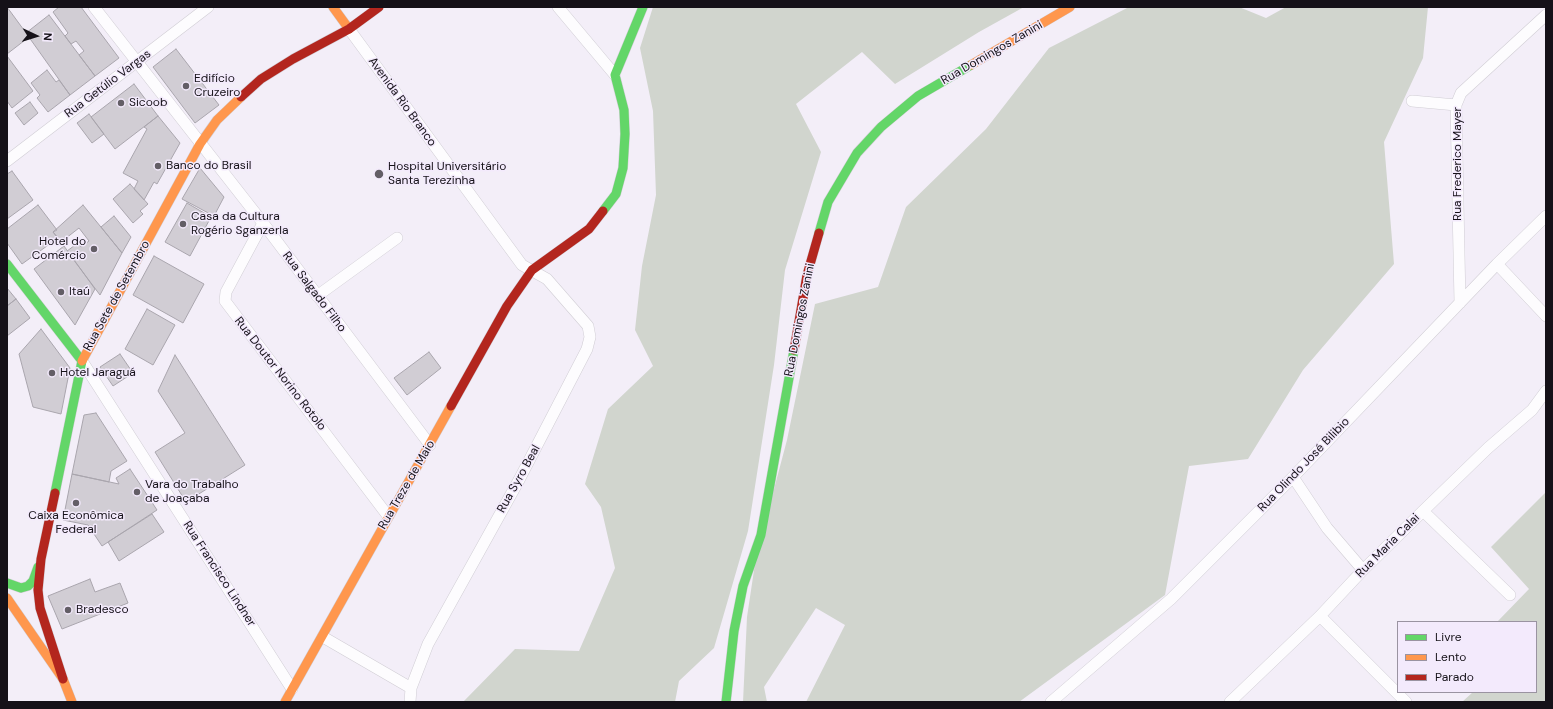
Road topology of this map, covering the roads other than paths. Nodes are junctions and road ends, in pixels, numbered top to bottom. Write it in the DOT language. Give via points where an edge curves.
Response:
graph roads {
  1 [pos="94,7"];
  2 [pos="208,7"];
  3 [pos="333,7"];
  4 [pos="379,7"];
  5 [pos="558,7"];
  6 [pos="643,7"];
  7 [pos="1070,7"];
  8 [pos="1546,15"];
  9 [pos="349,29"];
  10 [pos="136,62"];
  11 [pos="615,75"];
  12 [pos="1412,101"];
  13 [pos="1456,105"];
  14 [pos="200,144"];
  15 [pos="7,161"];
  16 [pos="1546,216"];
  17 [pos="263,223"];
  18 [pos="397,238"];
  19 [pos="7,264"];
  20 [pos="1497,264"];
  21 [pos="532,270"];
  22 [pos="317,296"];
  23 [pos="1460,303"];
  24 [pos="1546,316"];
  25 [pos="82,361"];
  26 [pos="1546,391"];
  27 [pos="430,446"];
  28 [pos="1293,477"];
  29 [pos="1423,511"];
  30 [pos="388,516"];
  31 [pos="41,559"];
  32 [pos="1362,570"];
  33 [pos="7,583"];
  34 [pos="1510,595"];
  35 [pos="7,598"];
  36 [pos="14,608"];
  37 [pos="40,608"];
  38 [pos="1320,616"];
  39 [pos="323,637"];
  40 [pos="63,679"];
  41 [pos="411,688"];
  42 [pos="292,689"];
  43 [pos="72,702"];
  44 [pos="285,702"];
  45 [pos="410,702"];
  46 [pos="726,702"];
  47 [pos="1051,702"];
  48 [pos="1230,702"];
  49 [pos="1406,702"];
  1 -- 10 [label="street, Rua Salgado Filho"];
  2 -- 10 [label="street, Rua Getúlio Vargas"];
  3 -- 9 [label="street, Avenida Rio Branco"];
  4 -- 9 [label="street, Rua Sete de Setembro"];
  5 -- 11 [label="street"];
  6 -- 11 [label="street"];
  7 -- 46 [label="street, Rua Domingos Zanini" via="918,96 881,127 857,153 828,202 806,275 761,535 743,586 734,631"];
  8 -- 13 [label="street, Rua Frederico Mayer" via="1461,93"];
  9 -- 14 [label="street, Rua Sete de Setembro" via="261,79 217,120"];
  9 -- 21 [label="street, Avenida Rio Branco" via="522,265"];
  10 -- 14 [label="street, Rua Salgado Filho"];
  10 -- 15 [label="street, Rua Getúlio Vargas"];
  11 -- 21 [label="street, Rua Treze de Maio" via="624,110 623,168 616,194 589,229"];
  12 -- 13 [label="street"];
  13 -- 23 [label="street, Rua Frederico Mayer"];
  14 -- 17 [label="street, Rua Salgado Filho"];
  14 -- 25 [label="street, Rua Sete de Setembro"];
  16 -- 20 [label="street, Rua Olindo José Bilibio"];
  17 -- 22 [label="street, Rua Salgado Filho"];
  17 -- 30 [label="street, Rua Doutor Norino Rotolo" via="226,292 225,301"];
  18 -- 22 [label="street"];
  19 -- 25 [label="street, Rua Francisco Lindner"];
  20 -- 23 [label="street, Rua Olindo José Bilibio"];
  20 -- 24 [label="street"];
  21 -- 27 [label="street, Rua Treze de Maio" via="507,306"];
  21 -- 41 [label="street, Rua Syro Beal" via="547,279 588,326 590,337 587,349 519,480 428,644"];
  22 -- 27 [label="street, Rua Salgado Filho"];
  23 -- 28 [label="street, Rua Olindo José Bilibio"];
  25 -- 31 [label="street, Rua Sete de Setembro"];
  25 -- 42 [label="street, Rua Francisco Lindner"];
  26 -- 29 [label="street, Rua Maria Calai" via="1532,410 1488,448"];
  27 -- 30 [label="street, Rua Treze de Maio"];
  28 -- 32 [label="street" via="1327,528"];
  28 -- 47 [label="street, Rua Olindo José Bilibio" via="1172,599"];
  29 -- 32 [label="street, Rua Maria Calai"];
  29 -- 34 [label="street"];
  30 -- 39 [label="street, Rua Treze de Maio"];
  31 -- 33 [label="street" via="33,581 28,586 21,588"];
  31 -- 37 [label="street, Rua Sete de Setembro" via="38,590"];
  32 -- 38 [label="street, Rua Maria Calai"];
  35 -- 36 [label="street"];
  36 -- 37 [label="street" via="26,601"];
  36 -- 40 [label="street"];
  37 -- 40 [label="street, Rua Sete de Setembro"];
  38 -- 48 [label="street, Rua Maria Calai"];
  38 -- 49 [label="street"];
  39 -- 41 [label="street"];
  39 -- 42 [label="street, Rua Treze de Maio"];
  40 -- 43 [label="street"];
  41 -- 45 [label="street, Rua Syro Beal"];
  42 -- 44 [label="street, Rua Treze de Maio"];
}
